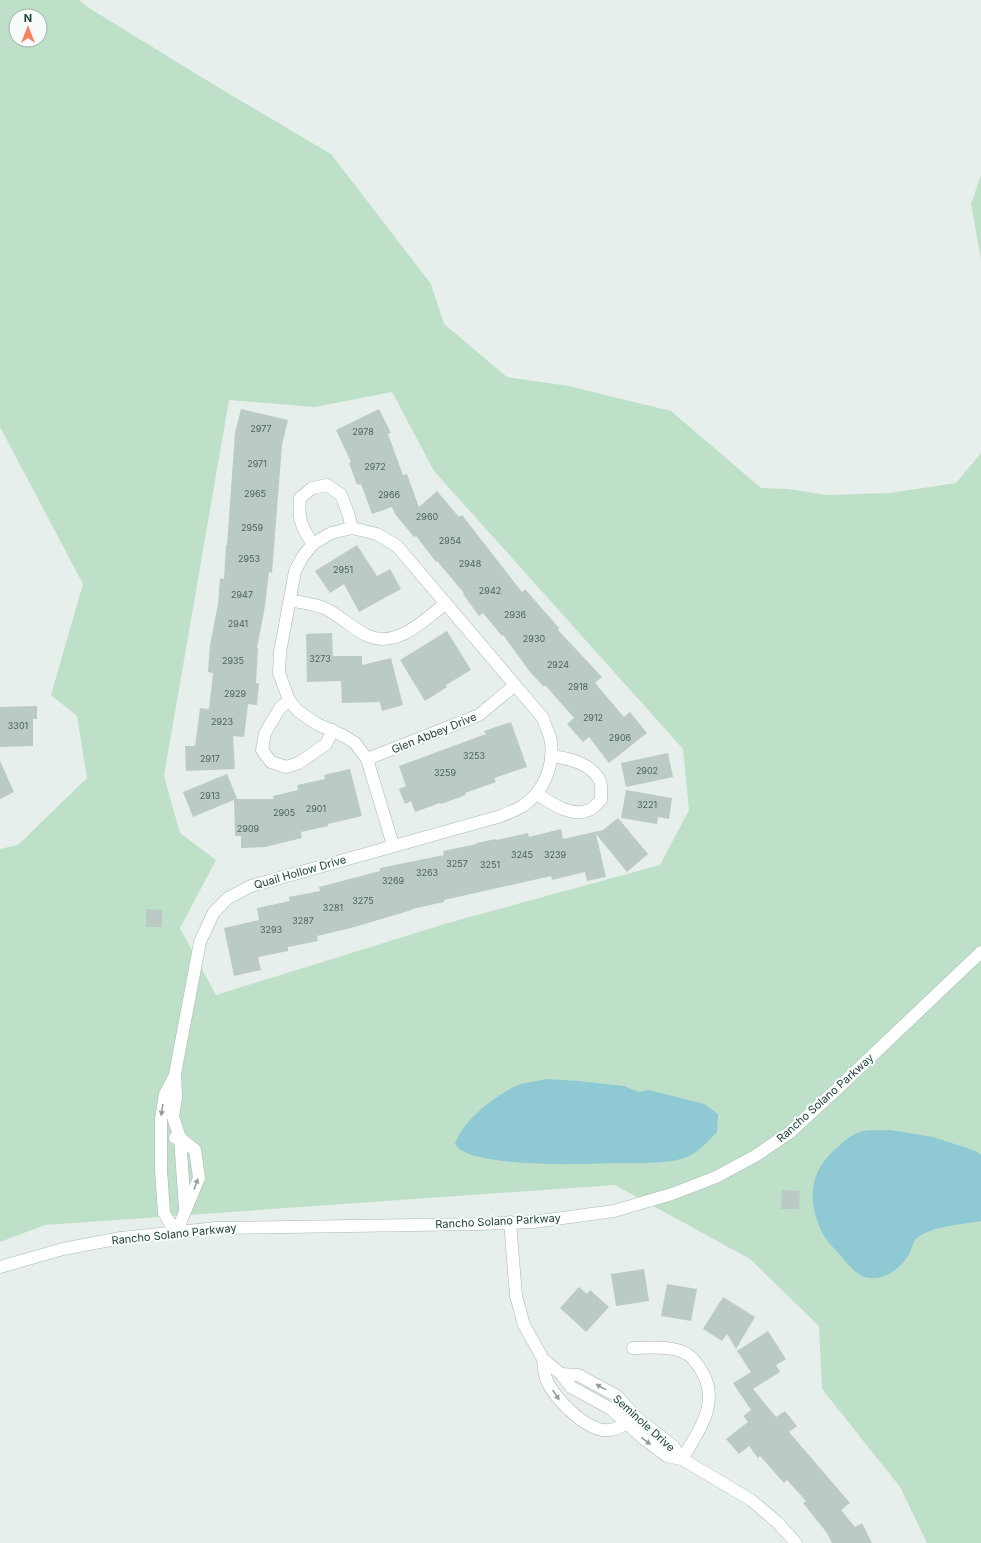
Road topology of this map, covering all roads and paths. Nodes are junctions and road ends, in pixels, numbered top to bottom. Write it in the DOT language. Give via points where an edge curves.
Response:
graph roads {
  1 [pos="352,528"];
  2 [pos="313,544"];
  3 [pos="290,600"];
  4 [pos="446,603"];
  5 [pos="515,685"];
  6 [pos="289,700"];
  7 [pos="333,730"];
  8 [pos="551,756"];
  9 [pos="367,759"];
  10 [pos="537,794"];
  11 [pos="393,845"];
  12 [pos="981,952"];
  13 [pos="175,1074"];
  14 [pos="162,1138"];
  15 [pos="180,1138"];
  16 [pos="510,1222"];
  17 [pos="176,1233"];
  18 [pos="0,1267"];
  19 [pos="633,1348"];
  20 [pos="543,1359"];
  21 [pos="561,1374"];
  22 [pos="626,1424"];
  23 [pos="682,1459"];
  24 [pos="796,1543"];
  1 -- 2 [label="street, Quail Hollow Drive" via="331,533"];
  1 -- 2 [label="street" via="341,495 327,485 312,488 300,498 298,513 302,529"];
  1 -- 4 [label="street, Quail Hollow Drive" via="377,534 397,546"];
  2 -- 3 [label="street, Quail Hollow Drive" via="295,571"];
  3 -- 4 [label="street" via="325,608 368,636 380,639 397,637 409,632"];
  3 -- 6 [label="street, Quail Hollow Drive" via="280,652 279,673"];
  4 -- 5 [label="street, Quail Hollow Drive"];
  5 -- 8 [label="street, Quail Hollow Drive" via="543,718 551,741"];
  5 -- 9 [label="street, Glen Abbey Drive" via="480,715"];
  6 -- 7 [label="street, Quail Hollow Drive" via="298,711 317,724"];
  6 -- 7 [label="street" via="280,708 265,733 262,750 271,762 286,767 299,764 326,744"];
  7 -- 9 [label="street, Quail Hollow Drive" via="355,743"];
  8 -- 10 [label="street, Quail Hollow Drive" via="548,776"];
  8 -- 10 [label="street" via="564,758 592,769 601,782 601,800 590,810 575,812 552,804"];
  9 -- 11 [label="street, Quail Hollow Drive"];
  10 -- 11 [label="street, Quail Hollow Drive" via="523,806 501,816"];
  11 -- 13 [label="street, Quail Hollow Drive" via="251,886 228,898 214,912 200,942"];
  12 -- 16 [label="street, Rancho Solano Parkway" via="837,1089 788,1133 755,1156 716,1177 672,1194 614,1210 533,1222"];
  13 -- 14 [label="street, Quail Hollow Drive, one-way" via="165,1094 161,1119"];
  13 -- 15 [label="street, Quail Hollow Drive" via="176,1096 173,1117"];
  14 -- 15 [label="street"];
  14 -- 17 [label="street, Quail Hollow Drive" via="164,1213"];
  17 -- 15 [label="street, one-way" via="199,1178 195,1150"];
  16 -- 17 [label="street, Rancho Solano Parkway" via="217,1228"];
  16 -- 20 [label="street, Seminole Drive" via="516,1296 524,1325"];
  17 -- 18 [label="street, Rancho Solano Parkway" via="121,1238 63,1249"];
  19 -- 23 [label="street" via="672,1349 687,1354 706,1378 710,1397 706,1416"];
  20 -- 21 [label="street, Seminole Drive"];
  20 -- 22 [label="street, Seminole Drive, one-way" via="546,1380 558,1399 574,1414 596,1429 608,1430"];
  21 -- 22 [label="street, Seminole Drive" via="571,1387 611,1409"];
  23 -- 21 [label="street, Seminole Drive, one-way" via="673,1446 636,1417 617,1396 578,1375"];
  22 -- 23 [label="street, Seminole Drive, one-way" via="667,1456"];
  23 -- 24 [label="street, Seminole Drive" via="751,1500 777,1522"];
}
